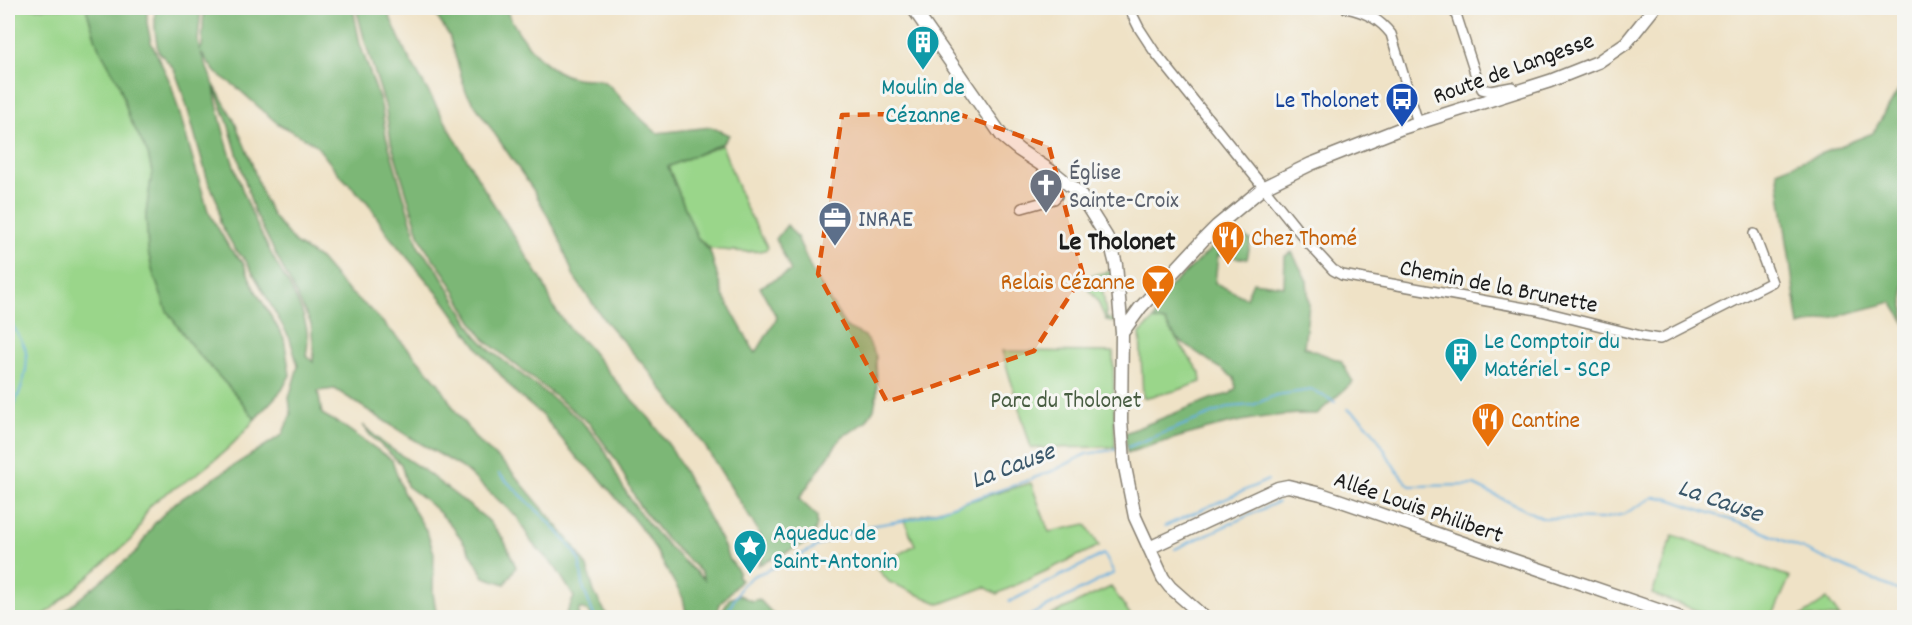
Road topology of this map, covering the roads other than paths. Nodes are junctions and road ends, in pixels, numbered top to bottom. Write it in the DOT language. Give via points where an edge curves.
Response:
graph roads {
  1 [pos="913,8"];
  2 [pos="1129,8"];
  3 [pos="1346,8"];
  4 [pos="1454,8"];
  5 [pos="1654,8"];
  6 [pos="1515,93"];
  7 [pos="1418,123"];
  8 [pos="1048,169"];
  9 [pos="1264,187"];
  10 [pos="1022,208"];
  11 [pos="1754,234"];
  12 [pos="1122,333"];
  13 [pos="1149,548"];
  14 [pos="1205,618"];
  15 [pos="1681,618"];
  1 -- 8 [label="street" via="1002,136"];
  2 -- 9 [label="street" via="1154,51"];
  3 -- 7 [label="street" via="1367,13 1391,34"];
  4 -- 6 [label="street" via="1482,89 1512,87"];
  5 -- 6 [label="street, Route de Langesse" via="1626,43 1606,58"];
  6 -- 7 [label="street, Route de Langesse"];
  7 -- 9 [label="street, Route de Langesse"];
  8 -- 10 [label="street" via="1057,196"];
  8 -- 12 [label="street" via="1079,193 1110,243 1116,264"];
  9 -- 11 [label="street, Chemin de la Brunette" via="1309,244 1342,275 1537,310 1660,339 1772,282"];
  9 -- 12 [label="street, Route de Langesse" via="1210,232"];
  12 -- 13 [label="street" via="1122,450 1133,510"];
  13 -- 14 [label="street" via="1170,587"];
  13 -- 15 [label="street, Allée Louis Philibert" via="1288,486"];
}
